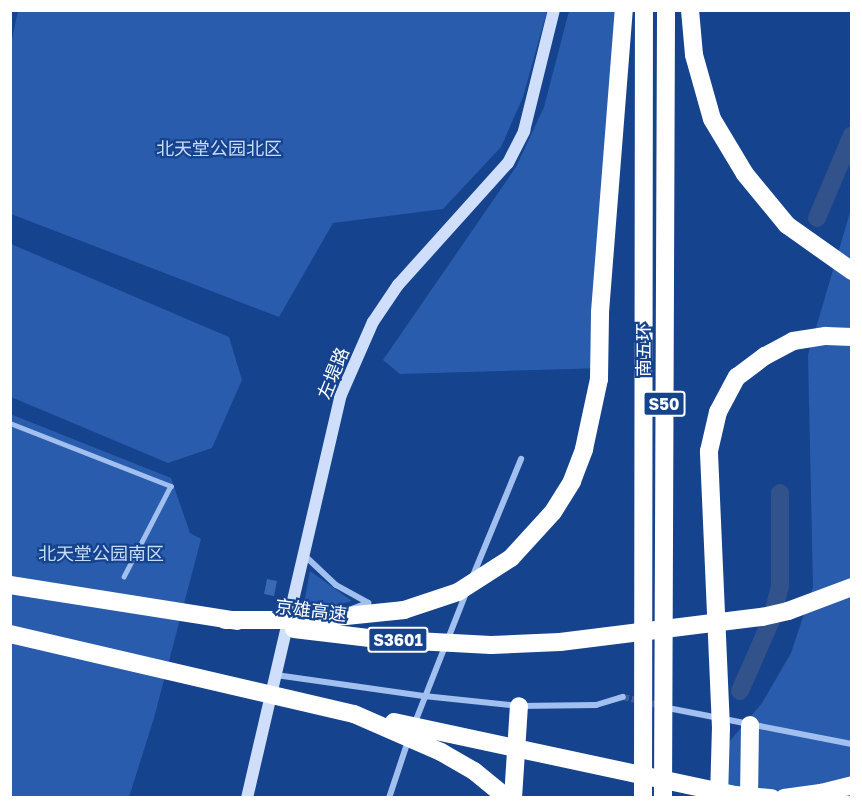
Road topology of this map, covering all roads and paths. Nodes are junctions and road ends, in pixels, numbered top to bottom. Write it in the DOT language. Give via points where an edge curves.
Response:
graph roads {
  1 [pos="554,10"];
  2 [pos="624,10"];
  3 [pos="644,10"];
  4 [pos="666,10"];
  5 [pos="690,10"];
  6 [pos="852,272"];
  7 [pos="852,338"];
  8 [pos="10,423"];
  9 [pos="521,459"];
  10 [pos="303,554"];
  11 [pos="124,577"];
  12 [pos="10,585"];
  13 [pos="852,587"];
  14 [pos="225,620"];
  15 [pos="10,633"];
  16 [pos="285,636"];
  17 [pos="276,675"];
  18 [pos="424,696"];
  19 [pos="623,697"];
  20 [pos="519,706"];
  21 [pos="673,709"];
  22 [pos="354,714"];
  23 [pos="750,725"];
  24 [pos="852,744"];
  25 [pos="852,785"];
  26 [pos="248,798"];
  27 [pos="388,798"];
  28 [pos="507,798"];
  29 [pos="513,798"];
  30 [pos="643,798"];
  31 [pos="663,798"];
  32 [pos="719,798"];
  33 [pos="749,798"];
  34 [pos="772,798"];
  35 [pos="784,798"];
  1 -- 10 [label="main road, 左堤路" via="524,131 508,163 398,285 373,322 340,397"];
  2 -- 14 [label="highway" via="600,312 599,379 584,449 572,481 553,512 511,558 458,592 404,610 307,620"];
  3 -- 30 [label="highway, 南五环 / S50"];
  4 -- 31 [label="highway, 南五环 / S50"];
  5 -- 6 [label="highway" via="694,55 712,119 745,174 787,225"];
  7 -- 32 [label="highway" via="826,336 793,341 765,356 737,377 718,412 709,451 721,717"];
  8 -- 11 [label="lane" via="171,486"];
  9 -- 18 [label="street"];
  10 -- 16 [label="main road, 左堤路"];
  10 -- 16 [label="street" via="336,585 368,603"];
  12 -- 14 [label="highway, 京雄高速 / S3601"];
  13 -- 14 [label="highway, 京雄高速 / S3601" via="788,611 616,636 491,645 378,639"];
  15 -- 22 [label="highway"];
  16 -- 17 [label="main road, 左堤路"];
  17 -- 18 [label="street"];
  17 -- 26 [label="main road, 左堤路"];
  18 -- 20 [label="street"];
  18 -- 27 [label="street"];
  19 -- 20 [label="street" via="596,705"];
  20 -- 29 [label="highway"];
  21 -- 23 [label="street"];
  22 -- 28 [label="highway" via="441,752 474,771"];
  22 -- 34 [label="highway" via="735,795"];
  23 -- 24 [label="street"];
  23 -- 33 [label="highway"];
  25 -- 35 [label="highway" via="821,794"];
}
